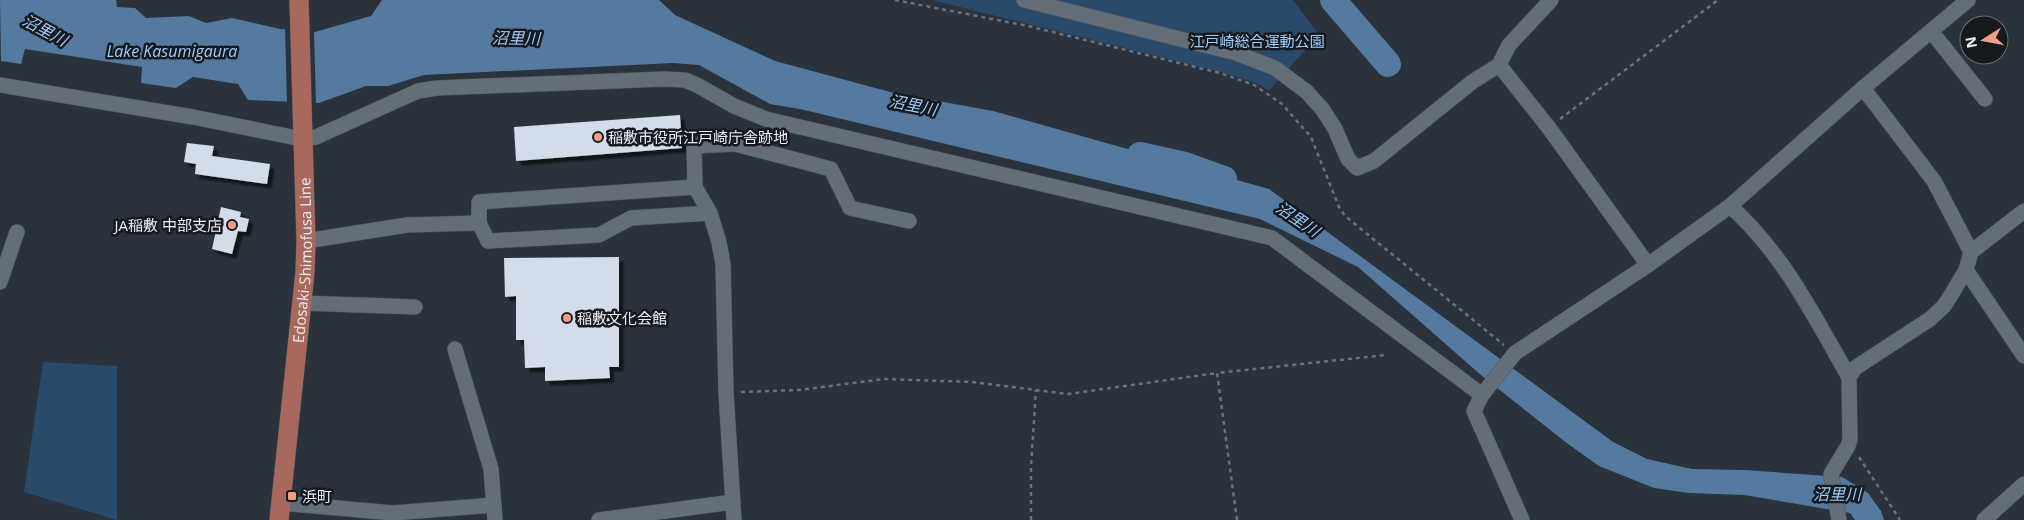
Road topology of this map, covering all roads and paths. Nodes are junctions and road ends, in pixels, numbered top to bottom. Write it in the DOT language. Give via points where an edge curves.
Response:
graph roads {
  1 [pos="299,0"];
  2 [pos="895,0"];
  3 [pos="1024,0"];
  4 [pos="1551,0"];
  5 [pos="1718,0"];
  6 [pos="1968,0"];
  7 [pos="1931,31"];
  8 [pos="1499,65"];
  9 [pos="0,85"];
  10 [pos="1863,88"];
  11 [pos="1985,99"];
  12 [pos="1549,128"];
  13 [pos="302,133"];
  14 [pos="696,187"];
  15 [pos="1730,206"];
  16 [pos="2024,211"];
  17 [pos="710,213"];
  18 [pos="909,221"];
  19 [pos="479,223"];
  20 [pos="17,232"];
  21 [pos="306,242"];
  22 [pos="1971,252"];
  23 [pos="1648,265"];
  24 [pos="1966,270"];
  25 [pos="0,282"];
  26 [pos="302,302"];
  27 [pos="415,307"];
  28 [pos="455,349"];
  29 [pos="1386,355"];
  30 [pos="1513,356"];
  31 [pos="2024,356"];
  32 [pos="1217,373"];
  33 [pos="1848,377"];
  34 [pos="1036,390"];
  35 [pos="1484,392"];
  36 [pos="726,393"];
  37 [pos="1850,439"];
  38 [pos="2024,484"];
  39 [pos="732,502"];
  40 [pos="280,511"];
  41 [pos="495,513"];
  42 [pos="1839,519"];
  43 [pos="599,520"];
  44 [pos="734,520"];
  45 [pos="1031,520"];
  46 [pos="1237,520"];
  47 [pos="1522,520"];
  48 [pos="1900,520"];
  49 [pos="1984,520"];
  1 -- 13 [label="main road, Edosaki-Shimofusa Line"];
  2 -- 30 [label="path" via="1028,26 1220,73 1262,89 1282,104 1311,137 1338,207 1345,216"];
  3 -- 8 [label="street" via="1236,53 1275,68 1307,92 1323,110 1348,159 1357,168 1374,161 1472,82"];
  4 -- 8 [label="street" via="1509,45"];
  5 -- 12 [label="path"];
  6 -- 7 [label="street"];
  7 -- 10 [label="street"];
  7 -- 11 [label="street"];
  8 -- 12 [label="street"];
  9 -- 13 [label="street"];
  10 -- 15 [label="street"];
  10 -- 22 [label="street" via="1934,181"];
  12 -- 23 [label="street"];
  13 -- 21 [label="main road, Edosaki-Shimofusa Line"];
  13 -- 35 [label="street" via="316,137 418,91 437,88 685,80 766,119 1272,238"];
  14 -- 17 [label="street"];
  14 -- 18 [label="street" via="694,146 735,144 831,169 850,208"];
  14 -- 19 [label="street" via="479,202"];
  15 -- 23 [label="street"];
  15 -- 33 [label="street" via="1765,241 1788,272"];
  16 -- 22 [label="street"];
  17 -- 19 [label="street" via="631,218 599,235 488,241"];
  17 -- 36 [label="street" via="723,264"];
  19 -- 21 [label="street" via="407,225"];
  20 -- 25 [label="street"];
  21 -- 26 [label="main road, Edosaki-Shimofusa Line"];
  22 -- 24 [label="street"];
  23 -- 30 [label="street"];
  24 -- 31 [label="street"];
  24 -- 33 [label="street" via="1944,306 1930,320 1855,368"];
  26 -- 27 [label="street"];
  26 -- 40 [label="main road, Edosaki-Shimofusa Line"];
  28 -- 41 [label="street" via="491,469"];
  29 -- 32 [label="path"];
  30 -- 35 [label="street"];
  32 -- 34 [label="path" via="1068,394"];
  32 -- 46 [label="path"];
  33 -- 37 [label="street"];
  34 -- 36 [label="path" via="972,382 884,378 799,390"];
  34 -- 45 [label="path"];
  35 -- 47 [label="street" via="1474,412"];
  36 -- 39 [label="street"];
  37 -- 42 [label="street" via="1831,474"];
  37 -- 48 [label="path"];
  38 -- 49 [label="street"];
  39 -- 43 [label="street"];
  39 -- 44 [label="street"];
  40 -- 41 [label="street"];
}
